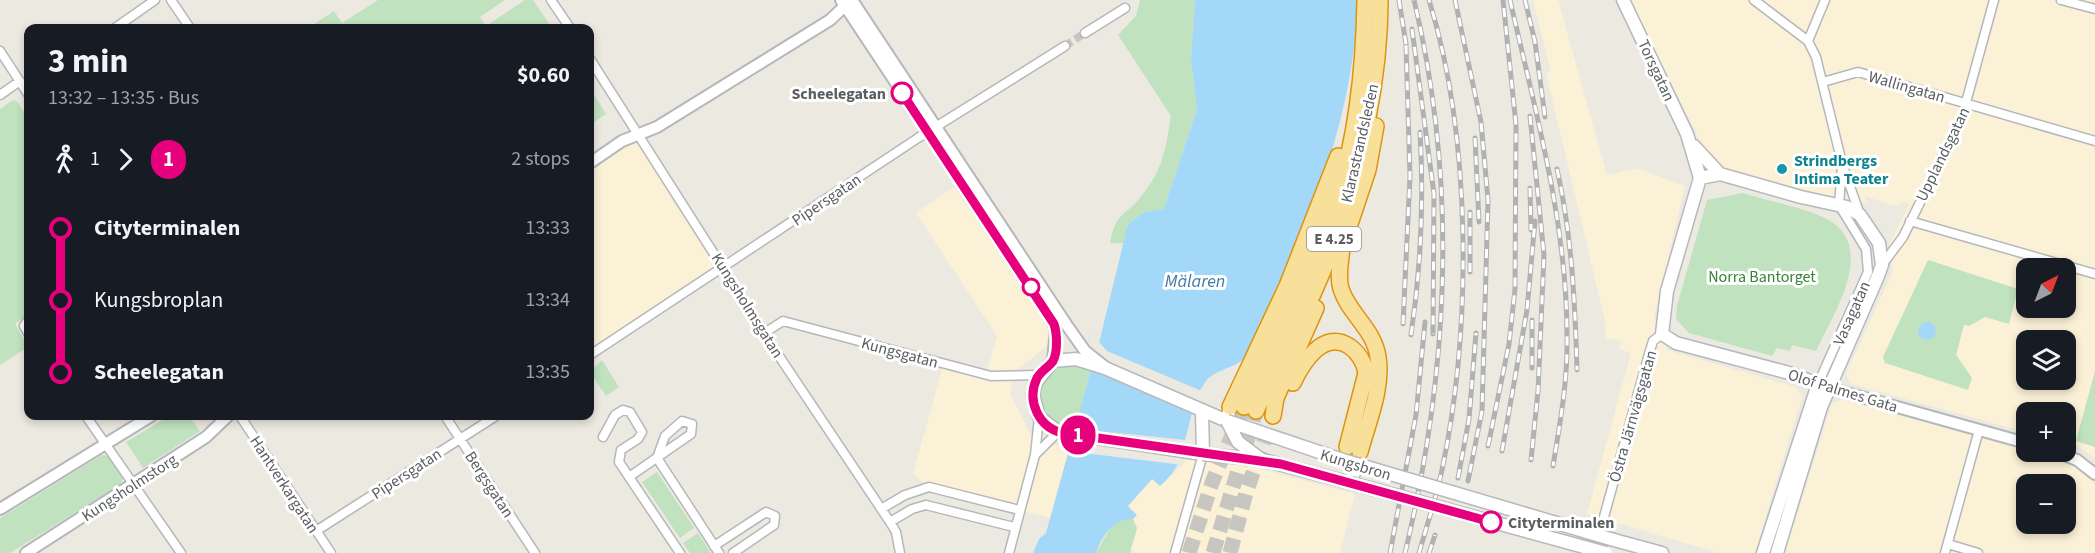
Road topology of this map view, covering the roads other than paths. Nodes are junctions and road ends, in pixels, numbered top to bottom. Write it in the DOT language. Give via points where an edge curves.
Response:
graph roads {
  1 [pos="155,0"];
  2 [pos="171,0"];
  3 [pos="551,0"];
  4 [pos="1365,0"];
  5 [pos="1380,0"];
  6 [pos="1623,0"];
  7 [pos="1754,0"];
  8 [pos="1825,0"];
  9 [pos="1994,0"];
  10 [pos="2061,0"];
  11 [pos="847,1"];
  12 [pos="1125,8"];
  13 [pos="2095,9"];
  14 [pos="121,24"];
  15 [pos="187,24"];
  16 [pos="567,24"];
  17 [pos="1085,33"];
  18 [pos="1808,40"];
  19 [pos="1065,46"];
  20 [pos="0,51"];
  21 [pos="1379,56"];
  22 [pos="594,65"];
  23 [pos="20,81"];
  24 [pos="1823,82"];
  25 [pos="24,86"];
  26 [pos="0,95"];
  27 [pos="1967,105"];
  28 [pos="1355,121"];
  29 [pos="931,130"];
  30 [pos="639,135"];
  31 [pos="1689,140"];
  32 [pos="2095,141"];
  33 [pos="594,160"];
  34 [pos="1842,163"];
  35 [pos="1720,174"];
  36 [pos="1700,178"];
  37 [pos="1839,205"];
  38 [pos="1860,215"];
  39 [pos="1910,221"];
  40 [pos="1342,248"];
  41 [pos="1882,265"];
  42 [pos="724,267"];
  43 [pos="2095,274"];
  44 [pos="766,332"];
  45 [pos="1662,334"];
  46 [pos="594,352"];
  47 [pos="1084,355"];
  48 [pos="1053,361"];
  49 [pos="1039,375"];
  50 [pos="1823,386"];
  51 [pos="1202,411"];
  52 [pos="1239,411"];
  53 [pos="1039,417"];
  54 [pos="89,420"];
  55 [pos="144,420"];
  56 [pos="224,420"];
  57 [pos="243,420"];
  58 [pos="448,420"];
  59 [pos="490,420"];
  60 [pos="1979,430"];
  61 [pos="1061,432"];
  62 [pos="603,437"];
  63 [pos="460,439"];
  64 [pos="2016,440"];
  65 [pos="106,443"];
  66 [pos="1203,454"];
  67 [pos="1035,455"];
  68 [pos="1351,456"];
  69 [pos="657,458"];
  70 [pos="1263,460"];
  71 [pos="2076,460"];
  72 [pos="2095,474"];
  73 [pos="629,477"];
  74 [pos="1337,478"];
  75 [pos="1351,483"];
  76 [pos="135,485"];
  77 [pos="928,488"];
  78 [pos="1470,499"];
  79 [pos="926,505"];
  80 [pos="881,508"];
  81 [pos="0,509"];
  82 [pos="1019,510"];
  83 [pos="1466,516"];
  84 [pos="890,522"];
  85 [pos="1014,527"];
  86 [pos="316,531"];
  87 [pos="717,549"];
  88 [pos="1946,549"];
  89 [pos="675,551"];
  90 [pos="26,553"];
  91 [pos="181,553"];
  92 [pos="331,553"];
  93 [pos="535,553"];
  94 [pos="733,553"];
  95 [pos="900,553"];
  96 [pos="1009,553"];
  97 [pos="1175,553"];
  98 [pos="1594,553"];
  99 [pos="1606,553"];
  100 [pos="1662,553"];
  101 [pos="1763,553"];
  102 [pos="1777,553"];
  103 [pos="1978,553"];
  1 -- 14 [label="street"];
  2 -- 15 [label="street"];
  3 -- 16 [label="street"];
  4 -- 28 [label="highway, Klarastrandsleden / E 4.25" via="1363,73"];
  5 -- 21 [label="highway, Klarastrandsleden / E 4.25"];
  6 -- 31 [label="main road, Torsgatan"];
  7 -- 18 [label="street"];
  8 -- 18 [label="street"];
  9 -- 27 [label="street, Upplandsgatan"];
  10 -- 13 [label="street"];
  11 -- 29 [label="street"];
  11 -- 30 [label="street" via="809,33"];
  12 -- 17 [label="street"];
  18 -- 24 [label="street"];
  19 -- 29 [label="street, Pipersgatan"];
  20 -- 23 [label="street"];
  21 -- 40 [label="highway" via="1373,147"];
  21 -- 52 [label="highway, Klarastrandsleden / E 4.25" via="1360,153 1331,251"];
  22 -- 30 [label="street, Kungsholmsgatan"];
  23 -- 25 [label="street"];
  23 -- 26 [label="street"];
  24 -- 27 [label="street, Wallingatan" via="1858,72"];
  24 -- 34 [label="street"];
  27 -- 32 [label="street, Wallingatan"];
  27 -- 39 [label="street, Upplandsgatan"];
  28 -- 52 [label="highway" via="1340,148"];
  28 -- 52 [label="highway, Klarastrandsleden / E 4.25" via="1339,192 1319,247"];
  29 -- 42 [label="street, Pipersgatan"];
  29 -- 47 [label="street"];
  29 -- 48 [label="street" via="1051,316 1056,331"];
  30 -- 33 [label="street" via="622,141"];
  30 -- 42 [label="street, Kungsholmsgatan"];
  31 -- 35 [label="main road, Torsgatan"];
  31 -- 36 [label="main road, Torsgatan"];
  34 -- 37 [label="street"];
  34 -- 38 [label="street"];
  35 -- 36 [label="main road"];
  35 -- 37 [label="main road"];
  36 -- 45 [label="main road, Östra Järnvägsgatan" via="1667,291"];
  37 -- 38 [label="main road"];
  37 -- 50 [label="street, Vasagatan" via="1866,249 1868,272"];
  38 -- 41 [label="main road, Vasagatan" via="1879,243"];
  39 -- 41 [label="street, Upplandsgatan"];
  39 -- 43 [label="street"];
  40 -- 68 [label="highway" via="1339,275 1345,299 1369,332 1378,359 1376,394"];
  40 -- 68 [label="highway" via="1276,399 1273,416 1311,354 1322,345 1345,344 1357,351 1364,363 1364,387"];
  41 -- 50 [label="main road, Vasagatan"];
  42 -- 44 [label="street, Kungsholmsgatan"];
  42 -- 46 [label="street, Pipersgatan"];
  44 -- 49 [label="street, Kungsgatan" via="783,321 991,376"];
  44 -- 80 [label="street, Kungsholmsgatan"];
  45 -- 50 [label="main road, Olof Palmes Gata" via="1676,343"];
  45 -- 98 [label="street, Östra Järnvägsgatan" via="1653,341"];
  47 -- 48 [label="main road"];
  47 -- 51 [label="main road, Kungsbron"];
  48 -- 49 [label="main road"];
  49 -- 53 [label="main road" via="1033,395"];
  50 -- 60 [label="street, Olof Palmes Gata"];
  50 -- 101 [label="main road, Vasagatan"];
  50 -- 102 [label="main road, Vasagatan"];
  51 -- 52 [label="main road, Kungsbron"];
  51 -- 66 [label="main road"];
  52 -- 68 [label="main road, Kungsbron, bridge"];
  52 -- 70 [label="main road, bridge" via="1238,442"];
  53 -- 61 [label="main road" via="1049,428"];
  53 -- 67 [label="street"];
  54 -- 65 [label="street"];
  55 -- 65 [label="street"];
  56 -- 76 [label="street, Kungsholmstorg" via="206,437"];
  57 -- 86 [label="street, Hantverkargatan"];
  58 -- 63 [label="street, Bergsgatan"];
  59 -- 63 [label="street, Pipersgatan"];
  60 -- 64 [label="street, Olof Palmes Gata"];
  60 -- 88 [label="street"];
  61 -- 66 [label="main road, Kungsbron"];
  61 -- 67 [label="street"];
  62 -- 73 [label="street" via="615,415 622,410 630,412 642,432 618,455"];
  63 -- 86 [label="street, Pipersgatan"];
  63 -- 93 [label="street, Bergsgatan"];
  65 -- 76 [label="street"];
  65 -- 81 [label="street"];
  66 -- 70 [label="main road, Kungsbron, bridge"];
  66 -- 97 [label="street"];
  67 -- 82 [label="street"];
  68 -- 74 [label="main road"];
  68 -- 75 [label="main road"];
  68 -- 78 [label="main road, Kungsbron, bridge"];
  69 -- 69 [label="street" via="691,434 692,424 682,421 670,429"];
  69 -- 73 [label="street"];
  69 -- 87 [label="street"];
  70 -- 74 [label="main road, Kungsbron"];
  71 -- 72 [label="street"];
  73 -- 89 [label="street"];
  74 -- 75 [label="main road, Kungsbron"];
  75 -- 83 [label="main road, Kungsbron, bridge"];
  76 -- 90 [label="street, Kungsholmstorg"];
  76 -- 91 [label="street"];
  77 -- 79 [label="street"];
  77 -- 80 [label="street"];
  77 -- 82 [label="street"];
  78 -- 83 [label="main road, bridge"];
  78 -- 100 [label="main road, Kungsbron, bridge"];
  79 -- 84 [label="street"];
  79 -- 85 [label="street"];
  80 -- 84 [label="street, Kungsholmsgatan"];
  82 -- 85 [label="street"];
  83 -- 99 [label="main road, Kungsbron, bridge"];
  84 -- 95 [label="street, Kungsholmsgatan"];
  85 -- 96 [label="street"];
  86 -- 92 [label="street, Hantverkargatan"];
  87 -- 94 [label="street" via="766,512 775,516 774,525"];
  88 -- 103 [label="street"];
}
